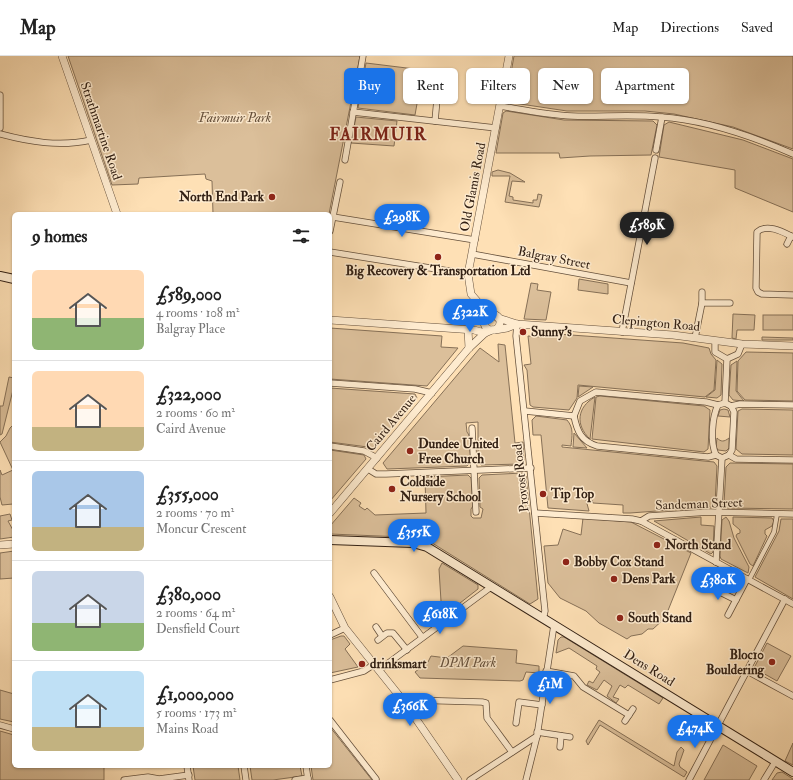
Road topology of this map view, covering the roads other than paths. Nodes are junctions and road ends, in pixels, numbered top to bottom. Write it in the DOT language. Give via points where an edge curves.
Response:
graph roads {
  1 [pos="62,56"];
  2 [pos="363,56"];
  3 [pos="509,56"];
  4 [pos="0,95"];
  5 [pos="437,104"];
  6 [pos="500,106"];
  7 [pos="353,112"];
  8 [pos="662,117"];
  9 [pos="435,121"];
  10 [pos="0,128"];
  11 [pos="496,128"];
  12 [pos="0,134"];
  13 [pos="91,140"];
  14 [pos="656,150"];
  15 [pos="793,154"];
  16 [pos="655,158"];
  17 [pos="345,160"];
  18 [pos="340,182"];
  19 [pos="116,212"];
  20 [pos="333,217"];
  21 [pos="332,222"];
  22 [pos="792,236"];
  23 [pos="475,240"];
  24 [pos="787,244"];
  25 [pos="332,252"];
  26 [pos="472,254"];
  27 [pos="468,274"];
  28 [pos="0,276"];
  29 [pos="12,279"];
  30 [pos="631,283"];
  31 [pos="702,292"];
  32 [pos="793,295"];
  33 [pos="702,303"];
  34 [pos="730,303"];
  35 [pos="489,315"];
  36 [pos="498,318"];
  37 [pos="332,320"];
  38 [pos="517,324"];
  39 [pos="507,328"];
  40 [pos="489,329"];
  41 [pos="471,330"];
  42 [pos="622,332"];
  43 [pos="516,336"];
  44 [pos="695,338"];
  45 [pos="715,341"];
  46 [pos="742,344"];
  47 [pos="793,346"];
  48 [pos="469,348"];
  49 [pos="727,359"];
  50 [pos="332,383"];
  51 [pos="432,393"];
  52 [pos="725,403"];
  53 [pos="718,405"];
  54 [pos="793,405"];
  55 [pos="731,406"];
  56 [pos="525,411"];
  57 [pos="574,416"];
  58 [pos="472,428"];
  59 [pos="332,446"];
  60 [pos="716,455"];
  61 [pos="729,455"];
  62 [pos="377,458"];
  63 [pos="722,458"];
  64 [pos="793,460"];
  65 [pos="531,468"];
  66 [pos="368,469"];
  67 [pos="475,470"];
  68 [pos="332,510"];
  69 [pos="476,512"];
  70 [pos="719,512"];
  71 [pos="535,513"];
  72 [pos="777,514"];
  73 [pos="793,514"];
  74 [pos="641,521"];
  75 [pos="332,540"];
  76 [pos="12,544"];
  77 [pos="0,545"];
  78 [pos="716,562"];
  79 [pos="374,573"];
  80 [pos="748,580"];
  81 [pos="708,586"];
  82 [pos="492,587"];
  83 [pos="785,599"];
  84 [pos="736,600"];
  85 [pos="332,601"];
  86 [pos="793,604"];
  87 [pos="728,615"];
  88 [pos="543,619"];
  89 [pos="554,625"];
  90 [pos="376,627"];
  91 [pos="345,628"];
  92 [pos="332,634"];
  93 [pos="422,637"];
  94 [pos="406,650"];
  95 [pos="373,665"];
  96 [pos="379,670"];
  97 [pos="546,671"];
  98 [pos="746,671"];
  99 [pos="332,679"];
  100 [pos="793,696"];
  101 [pos="405,703"];
  102 [pos="542,705"];
  103 [pos="633,709"];
  104 [pos="629,715"];
  105 [pos="625,721"];
  106 [pos="332,723"];
  107 [pos="516,723"];
  108 [pos="0,725"];
  109 [pos="717,726"];
  110 [pos="12,728"];
  111 [pos="537,734"];
  112 [pos="561,736"];
  113 [pos="570,737"];
  114 [pos="560,747"];
  115 [pos="512,752"];
  116 [pos="775,762"];
  117 [pos="187,768"];
  118 [pos="244,768"];
  119 [pos="306,768"];
  120 [pos="793,772"];
  121 [pos="189,778"];
  122 [pos="308,779"];
  123 [pos="376,779"];
  124 [pos="128,780"];
  125 [pos="160,780"];
  126 [pos="246,780"];
  127 [pos="295,780"];
  128 [pos="458,780"];
  129 [pos="470,780"];
  130 [pos="526,780"];
  131 [pos="689,780"];
  132 [pos="764,780"];
  1 -- 13 [label="street, Strathmartine Road"];
  2 -- 7 [label="street"];
  3 -- 6 [label="street, Old Glamis Road"];
  4 -- 10 [label="street"];
  5 -- 9 [label="street"];
  6 -- 8 [label="street" via="572,116"];
  6 -- 11 [label="street, Old Glamis Road"];
  7 -- 9 [label="street"];
  7 -- 17 [label="street"];
  8 -- 14 [label="street"];
  8 -- 15 [label="street" via="717,127"];
  9 -- 11 [label="street"];
  11 -- 23 [label="street, Old Glamis Road"];
  12 -- 13 [label="street" via="43,143 63,144"];
  13 -- 19 [label="street, Strathmartine Road"];
  16 -- 30 [label="street"];
  18 -- 20 [label="street"];
  20 -- 21 [label="street"];
  20 -- 23 [label="street"];
  22 -- 24 [label="street"];
  22 -- 32 [label="street" via="764,228 757,232 756,288 762,294"];
  23 -- 26 [label="street, Old Glamis Road"];
  25 -- 27 [label="street"];
  26 -- 27 [label="street, Old Glamis Road"];
  26 -- 30 [label="street, Balgray Street"];
  27 -- 35 [label="street, Old Glamis Road" via="471,294"];
  28 -- 29 [label="main road"];
  30 -- 42 [label="street"];
  31 -- 33 [label="street"];
  33 -- 34 [label="street"];
  33 -- 44 [label="street"];
  35 -- 36 [label="street, Clepington Road"];
  35 -- 40 [label="street" via="485,319"];
  36 -- 38 [label="street, Clepington Road"];
  36 -- 40 [label="street" via="500,324"];
  37 -- 41 [label="street, Clepington Road"];
  38 -- 39 [label="street, Clepington Road"];
  38 -- 42 [label="street, Clepington Road"];
  38 -- 43 [label="street, Provost Road"];
  39 -- 40 [label="street, Clepington Road"];
  39 -- 43 [label="street"];
  40 -- 41 [label="street, Clepington Road"];
  40 -- 48 [label="street, Caird Avenue"];
  41 -- 48 [label="street"];
  42 -- 44 [label="street, Clepington Road"];
  43 -- 56 [label="street, Provost Road"];
  44 -- 45 [label="street, Clepington Road"];
  45 -- 46 [label="street, Clepington Road"];
  45 -- 49 [label="street" via="715,352"];
  46 -- 47 [label="street, Clepington Road"];
  46 -- 49 [label="street" via="738,354"];
  48 -- 51 [label="street, Caird Avenue"];
  49 -- 52 [label="street"];
  50 -- 51 [label="street" via="415,389"];
  51 -- 62 [label="street, Caird Avenue"];
  52 -- 53 [label="street"];
  52 -- 55 [label="street"];
  53 -- 57 [label="street" via="596,392 580,402"];
  53 -- 60 [label="street" via="714,422 713,449"];
  54 -- 55 [label="street"];
  55 -- 61 [label="street" via="734,412 732,450"];
  56 -- 57 [label="street"];
  56 -- 65 [label="street, Provost Road"];
  57 -- 60 [label="street" via="582,438 597,446 708,457"];
  58 -- 67 [label="street"];
  59 -- 62 [label="street" via="364,451"];
  60 -- 63 [label="street"];
  61 -- 63 [label="street"];
  61 -- 64 [label="street" via="736,459"];
  62 -- 66 [label="street, Caird Avenue"];
  63 -- 70 [label="street"];
  65 -- 67 [label="street"];
  65 -- 71 [label="street, Provost Road"];
  66 -- 67 [label="street" via="376,474"];
  66 -- 68 [label="street, Caird Avenue"];
  67 -- 69 [label="street"];
  70 -- 72 [label="street, Sandeman Street"];
  70 -- 74 [label="street, Sandeman Street" via="649,516"];
  70 -- 78 [label="street"];
  71 -- 74 [label="street, Sandeman Street"];
  71 -- 88 [label="street, Provost Road" via="545,611"];
  72 -- 73 [label="street, Sandeman Street"];
  72 -- 80 [label="street" via="774,532"];
  74 -- 78 [label="street"];
  75 -- 82 [label="main road, Dens Road" via="423,545"];
  76 -- 77 [label="street"];
  78 -- 80 [label="street"];
  79 -- 93 [label="street"];
  80 -- 83 [label="street"];
  80 -- 84 [label="street"];
  81 -- 84 [label="street"];
  82 -- 88 [label="main road, Dens Road"];
  82 -- 93 [label="street"];
  83 -- 86 [label="street"];
  83 -- 98 [label="street"];
  84 -- 87 [label="street"];
  85 -- 91 [label="street"];
  88 -- 89 [label="main road, Dens Road"];
  89 -- 97 [label="street"];
  89 -- 109 [label="main road, Dens Road"];
  90 -- 94 [label="street" via="380,638 387,633 393,633"];
  91 -- 92 [label="street"];
  91 -- 95 [label="street"];
  93 -- 94 [label="street"];
  94 -- 96 [label="street"];
  95 -- 96 [label="street"];
  95 -- 99 [label="street" via="364,671"];
  96 -- 101 [label="street"];
  97 -- 102 [label="street"];
  97 -- 104 [label="street" via="574,676 583,687"];
  98 -- 100 [label="street"];
  98 -- 109 [label="street"];
  101 -- 115 [label="street" via="410,700 486,703 487,718"];
  101 -- 128 [label="street"];
  102 -- 107 [label="street" via="519,702"];
  102 -- 111 [label="street"];
  103 -- 104 [label="street"];
  104 -- 105 [label="street"];
  106 -- 123 [label="street"];
  108 -- 110 [label="street"];
  109 -- 116 [label="main road, Dens Road"];
  109 -- 131 [label="street"];
  111 -- 112 [label="street"];
  111 -- 115 [label="street"];
  111 -- 130 [label="street"];
  112 -- 113 [label="street"];
  112 -- 114 [label="street"];
  115 -- 129 [label="street"];
  116 -- 120 [label="main road, Dens Road"];
  116 -- 132 [label="street"];
  117 -- 121 [label="street"];
  118 -- 126 [label="street"];
  119 -- 122 [label="street"];
  121 -- 125 [label="street"];
  122 -- 127 [label="street"];
  124 -- 125 [label="street" via="148,777"];
}
